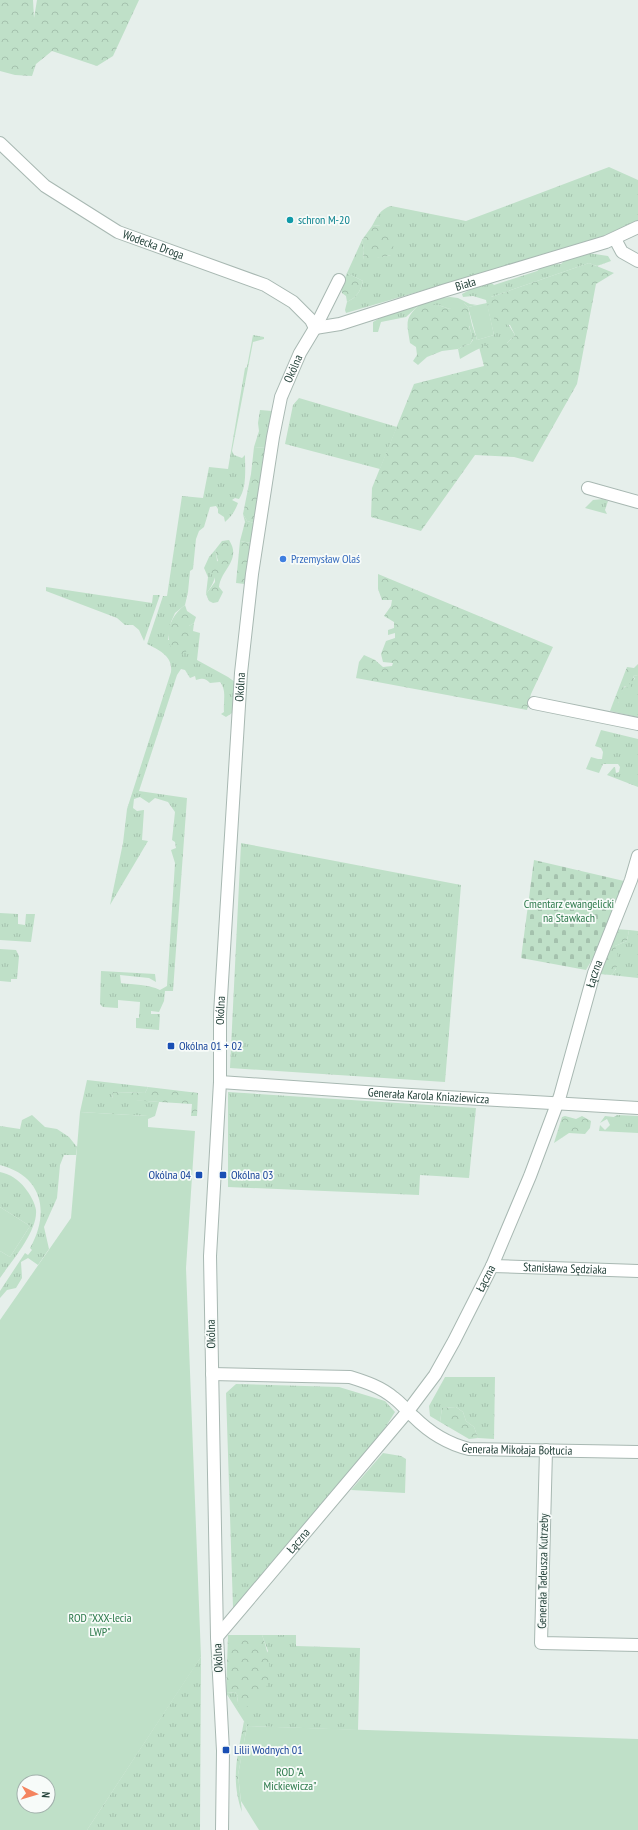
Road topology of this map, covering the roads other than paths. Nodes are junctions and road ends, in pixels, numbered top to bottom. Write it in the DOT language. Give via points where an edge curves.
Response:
graph roads {
  1 [pos="0,143"];
  2 [pos="638,227"];
  3 [pos="616,239"];
  4 [pos="638,261"];
  5 [pos="339,280"];
  6 [pos="315,328"];
  7 [pos="588,488"];
  8 [pos="638,502"];
  9 [pos="534,703"];
  10 [pos="638,724"];
  11 [pos="638,856"];
  12 [pos="220,1082"];
  13 [pos="556,1104"];
  14 [pos="638,1108"];
  15 [pos="492,1266"];
  16 [pos="638,1271"];
  17 [pos="212,1374"];
  18 [pos="408,1411"];
  19 [pos="546,1450"];
  20 [pos="638,1452"];
  21 [pos="217,1637"];
  22 [pos="638,1645"];
  23 [pos="222,1830"];
  1 -- 6 [label="street, Wodecka Droga" via="45,186 118,232 265,285 293,302 311,320"];
  2 -- 3 [label="street, Biała"];
  3 -- 4 [label="street" via="622,252"];
  3 -- 6 [label="street, Biała" via="340,324"];
  5 -- 6 [label="street, Okólna"];
  6 -- 12 [label="street, Okólna" via="300,353 281,397 252,574 241,677 220,1014"];
  7 -- 8 [label="street"];
  9 -- 10 [label="street"];
  11 -- 13 [label="street, Łączna" via="594,973"];
  12 -- 13 [label="street, Generała Karola Kniaziewicza"];
  12 -- 17 [label="street, Okólna" via="210,1256"];
  13 -- 14 [label="street, Generała Karola Kniaziewicza"];
  13 -- 15 [label="street, Łączna" via="530,1176"];
  15 -- 16 [label="street, Stanisława Sędziaka"];
  15 -- 18 [label="street, Łączna" via="435,1375"];
  17 -- 18 [label="street, Generała Mikołaja Bołtucia" via="350,1377 380,1388"];
  17 -- 21 [label="street, Okólna"];
  18 -- 19 [label="street, Generała Mikołaja Bołtucia" via="437,1435 461,1447 479,1450"];
  18 -- 21 [label="street, Łączna"];
  19 -- 20 [label="street, Generała Mikołaja Bołtucia"];
  19 -- 22 [label="street, Generała Tadeusza Kutrzeby" via="541,1643"];
  21 -- 23 [label="street, Okólna" via="222,1750"];
}
